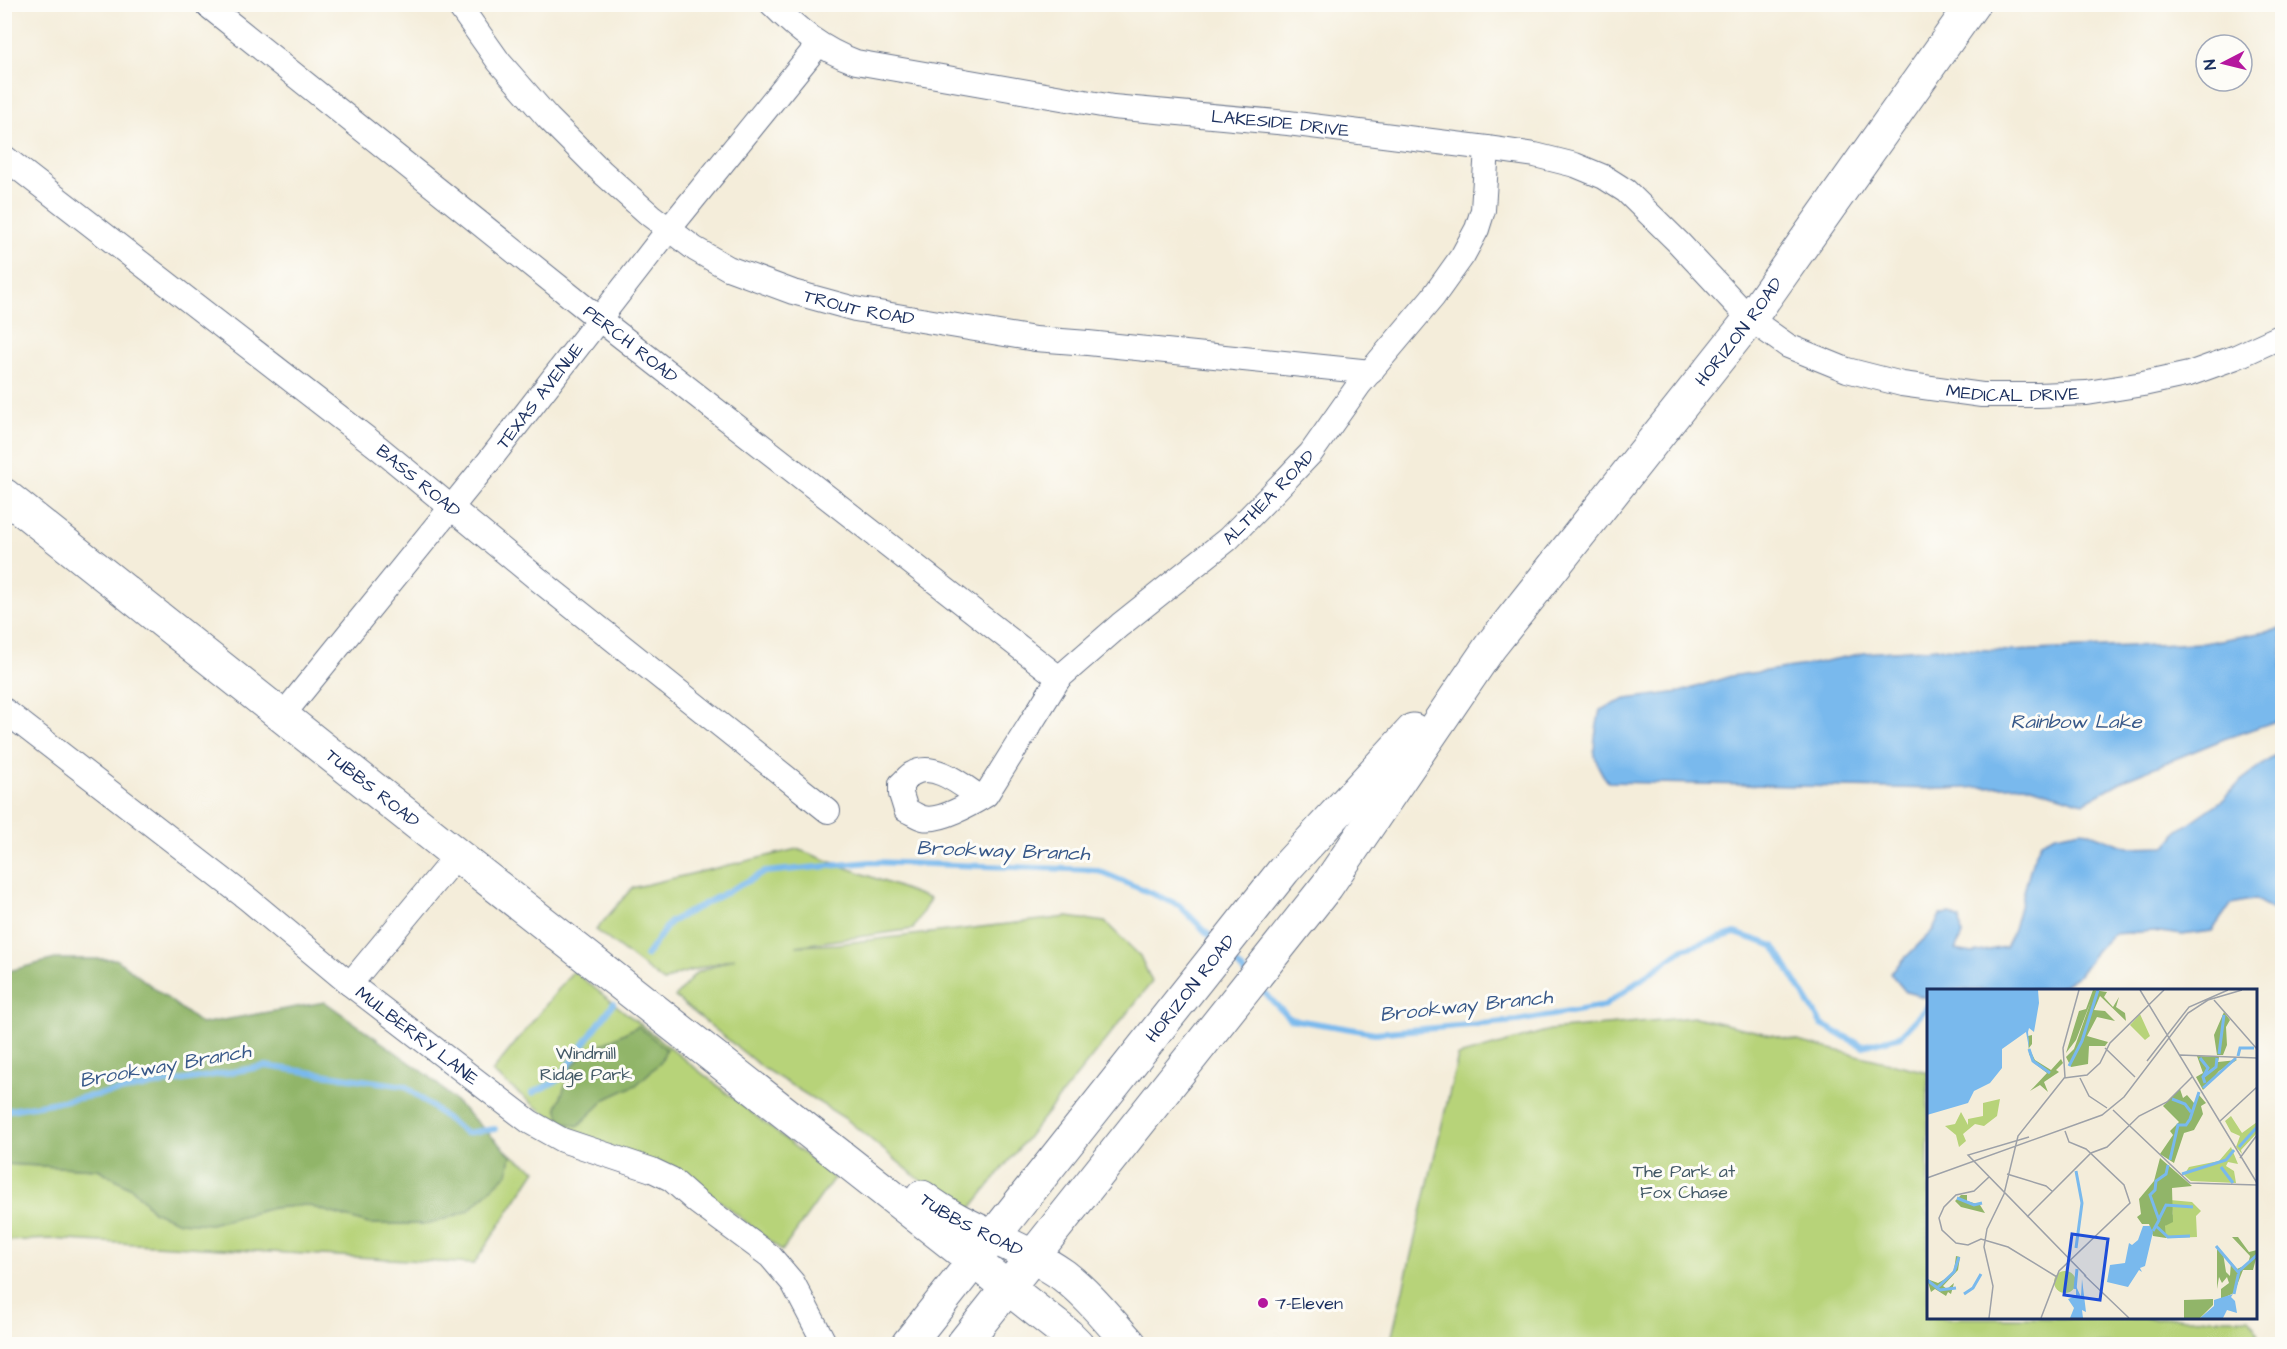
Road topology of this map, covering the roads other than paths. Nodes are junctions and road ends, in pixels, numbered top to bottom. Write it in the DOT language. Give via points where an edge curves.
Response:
graph roads {
  1 [pos="206,4"];
  2 [pos="458,4"];
  3 [pos="772,4"];
  4 [pos="1973,4"];
  5 [pos="818,45"];
  6 [pos="1487,148"];
  7 [pos="4,157"];
  8 [pos="669,229"];
  9 [pos="599,319"];
  10 [pos="1750,319"];
  11 [pos="2283,336"];
  12 [pos="1371,372"];
  13 [pos="4,495"];
  14 [pos="450,507"];
  15 [pos="1490,647"];
  16 [pos="1059,678"];
  17 [pos="4,710"];
  18 [pos="282,716"];
  19 [pos="981,798"];
  20 [pos="828,811"];
  21 [pos="457,855"];
  22 [pos="350,984"];
  23 [pos="984,1249"];
  24 [pos="1031,1258"];
  25 [pos="1008,1288"];
  26 [pos="825,1344"];
  27 [pos="908,1344"];
  28 [pos="963,1344"];
  29 [pos="1077,1344"];
  30 [pos="1130,1344"];
  1 -- 9 [label="street, PERCH ROAD"];
  2 -- 8 [label="street, TROUT ROAD" via="499,62 548,118 602,172"];
  3 -- 5 [label="street, LAKESIDE DRIVE"];
  4 -- 10 [label="main road, HORIZON ROAD"];
  5 -- 6 [label="street, LAKESIDE DRIVE" via="856,62 1113,107 1288,123"];
  5 -- 8 [label="street, TEXAS AVENUE"];
  6 -- 10 [label="street, LAKESIDE DRIVE" via="1556,160 1614,183 1638,202"];
  6 -- 12 [label="street, ALTHEA ROAD" via="1483,210 1477,229 1434,297"];
  7 -- 14 [label="street, BASS ROAD" via="380,448"];
  8 -- 9 [label="street, TEXAS AVENUE"];
  8 -- 12 [label="street, TROUT ROAD" via="728,268 855,309 1035,339"];
  9 -- 14 [label="street, TEXAS AVENUE"];
  9 -- 16 [label="street, PERCH ROAD"];
  10 -- 11 [label="street, MEDICAL DRIVE" via="1788,346 1847,370 1902,384 1982,394 2064,394 2143,384 2189,374"];
  10 -- 15 [label="main road, HORIZON ROAD"];
  12 -- 16 [label="street, ALTHEA ROAD" via="1311,453 1228,539"];
  13 -- 18 [label="main road, TUBBS ROAD"];
  14 -- 18 [label="street, TEXAS AVENUE"];
  14 -- 20 [label="street, BASS ROAD"];
  15 -- 23 [label="main road, HORIZON ROAD" via="1284,870"];
  15 -- 24 [label="main road, HORIZON ROAD" via="1314,902"];
  16 -- 19 [label="street, ALTHEA ROAD"];
  17 -- 22 [label="street, MULBERRY LANE" via="248,899"];
  18 -- 21 [label="main road, TUBBS ROAD"];
  21 -- 22 [label="street"];
  21 -- 23 [label="main road, TUBBS ROAD" via="743,1080"];
  22 -- 26 [label="street, MULBERRY LANE" via="545,1132 671,1179 770,1256 793,1283"];
  23 -- 24 [label="main road, TUBBS ROAD"];
  23 -- 25 [label="main road, TUBBS ROAD"];
  23 -- 27 [label="main road, HORIZON ROAD"];
  24 -- 25 [label="main road, HORIZON ROAD"];
  24 -- 30 [label="main road, TUBBS ROAD" via="1063,1275"];
  25 -- 28 [label="main road, HORIZON ROAD"];
  25 -- 29 [label="main road, TUBBS ROAD"];
}
